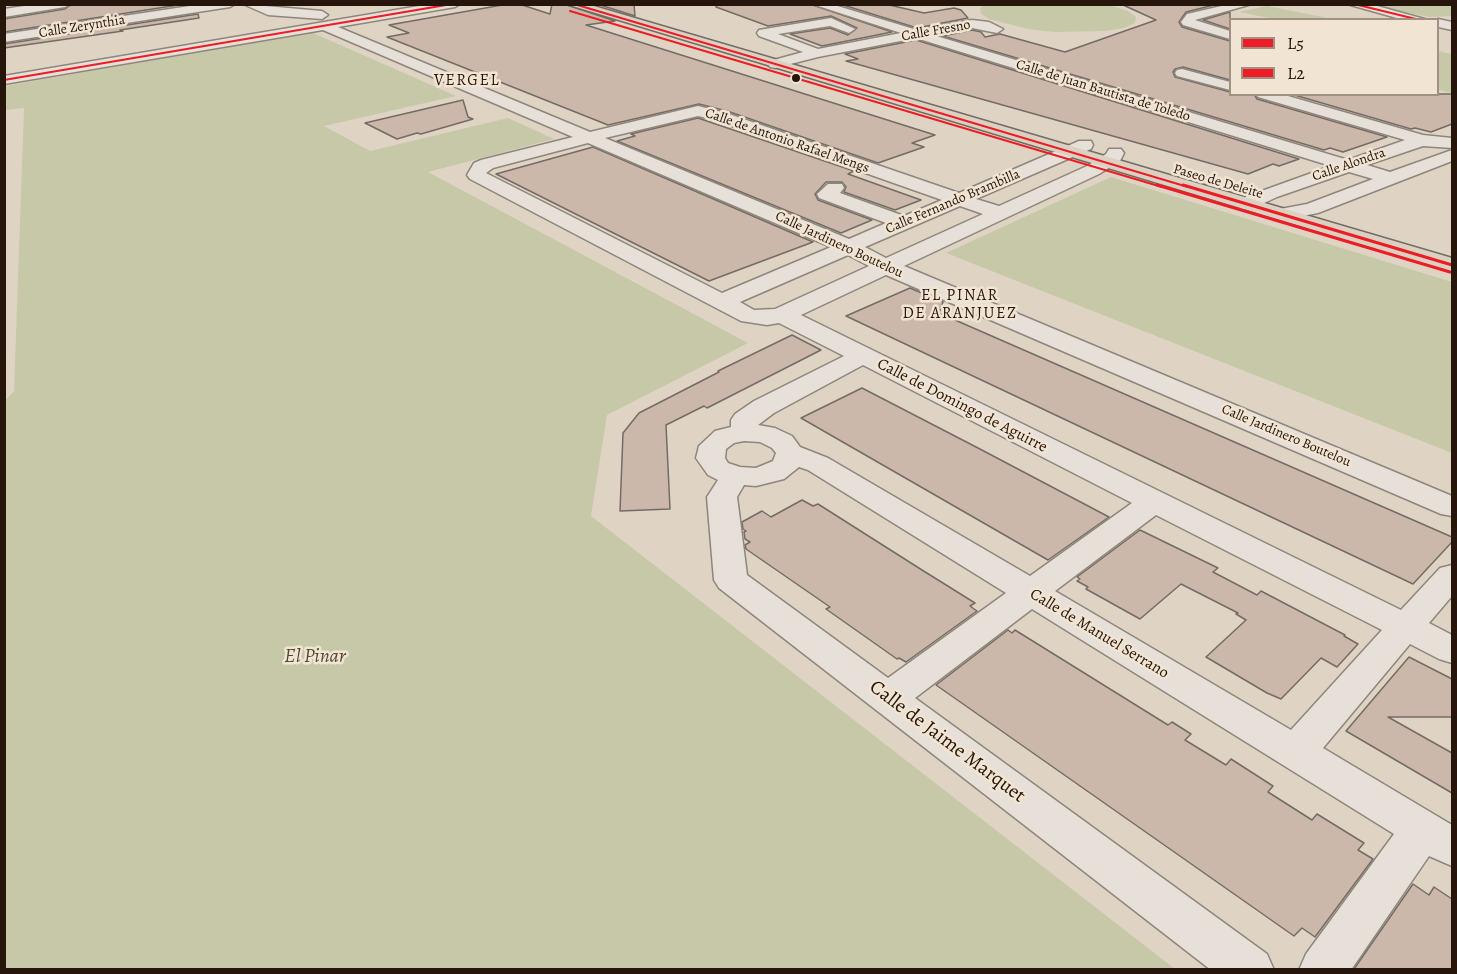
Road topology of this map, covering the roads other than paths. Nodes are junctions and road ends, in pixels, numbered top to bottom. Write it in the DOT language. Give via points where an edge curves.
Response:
graph roads {
  1 [pos="65,4"];
  2 [pos="230,4"];
  3 [pos="248,4"];
  4 [pos="421,4"];
  5 [pos="455,4"];
  6 [pos="572,4"];
  7 [pos="603,4"];
  8 [pos="817,4"];
  9 [pos="1247,4"];
  10 [pos="1352,4"];
  11 [pos="4,13"];
  12 [pos="1191,17"];
  13 [pos="1413,18"];
  14 [pos="324,26"];
  15 [pos="1229,26"];
  16 [pos="892,27"];
  17 [pos="917,35"];
  18 [pos="1229,35"];
  19 [pos="4,38"];
  20 [pos="939,41"];
  21 [pos="821,48"];
  22 [pos="785,64"];
  23 [pos="1182,73"];
  24 [pos="4,81"];
  25 [pos="1229,86"];
  26 [pos="1270,96"];
  27 [pos="589,137"];
  28 [pos="1423,140"];
  29 [pos="1452,143"];
  30 [pos="1078,148"];
  31 [pos="1452,148"];
  32 [pos="1452,155"];
  33 [pos="1110,158"];
  34 [pos="1348,166"];
  35 [pos="476,171"];
  36 [pos="1389,178"];
  37 [pos="835,188"];
  38 [pos="958,200"];
  39 [pos="1257,200"];
  40 [pos="1311,209"];
  41 [pos="999,213"];
  42 [pos="1282,214"];
  43 [pos="904,223"];
  44 [pos="849,247"];
  45 [pos="1452,250"];
  46 [pos="1452,265"];
  47 [pos="884,266"];
  48 [pos="721,303"];
  49 [pos="782,315"];
  50 [pos="862,356"];
  51 [pos="744,433"];
  52 [pos="790,453"];
  53 [pos="735,476"];
  54 [pos="1153,502"];
  55 [pos="1452,507"];
  56 [pos="1452,576"];
  57 [pos="1031,592"];
  58 [pos="1404,627"];
  59 [pos="1452,650"];
  60 [pos="888,698"];
  61 [pos="1296,752"];
  62 [pos="1438,838"];
  63 [pos="1250,969"];
  64 [pos="1323,969"];
  1 -- 11 [label="street"];
  2 -- 19 [label="street, Calle Zerynthia"];
  3 -- 4 [label="street" via="268,11 334,15"];
  5 -- 14 [label="street"];
  6 -- 22 [label="main road, Paseo de Deleite"];
  7 -- 22 [label="main road, Paseo de Deleite"];
  8 -- 16 [label="street, Calle de Juan Bautista de Toledo"];
  9 -- 12 [label="street"];
  10 -- 13 [label="street"];
  12 -- 15 [label="street"];
  12 -- 18 [label="street" via="1187,22"];
  14 -- 24 [label="street"];
  14 -- 27 [label="street, Calle Jardinero Boutelou"];
  16 -- 17 [label="street, Calle de Juan Bautista de Toledo"];
  16 -- 21 [label="street"];
  17 -- 20 [label="street, Calle de Juan Bautista de Toledo"];
  17 -- 20 [label="street, Calle Fresno" via="972,24 997,29"];
  17 -- 21 [label="street, Calle Fresno"];
  20 -- 21 [label="street, Calle Fresno"];
  20 -- 34 [label="street, Calle de Juan Bautista de Toledo"];
  21 -- 21 [label="street" via="824,34 851,29 831,22 763,33"];
  21 -- 22 [label="main road, Paseo de Deleite"];
  21 -- 30 [label="main road, Paseo de Deleite"];
  22 -- 30 [label="main road, Paseo de Deleite"];
  23 -- 25 [label="street"];
  26 -- 28 [label="street"];
  27 -- 35 [label="street, Calle de Antonio Rafael Mengs" via="487,164"];
  27 -- 38 [label="street, Calle de Antonio Rafael Mengs" via="684,113 710,113"];
  27 -- 44 [label="street, Calle Jardinero Boutelou"];
  28 -- 29 [label="street, Calle Alondra"];
  28 -- 31 [label="street"];
  28 -- 34 [label="street, Calle Alondra"];
  30 -- 33 [label="main road, Paseo de Deleite"];
  30 -- 38 [label="street, Calle Fernando Brambilla"];
  32 -- 36 [label="street, Calle Alondra"];
  33 -- 39 [label="main road, Paseo de Deleite"];
  33 -- 41 [label="street, Calle Fernando Brambilla" via="1093,170"];
  34 -- 36 [label="street, Calle de Juan Bautista de Toledo"];
  34 -- 39 [label="street, Calle Alondra"];
  35 -- 48 [label="street, Calle de Domingo de Aguirre" via="481,180"];
  36 -- 40 [label="street, Calle Alondra"];
  37 -- 43 [label="street" via="826,194"];
  38 -- 41 [label="street, Calle de Antonio Rafael Mengs"];
  38 -- 43 [label="street, Calle Fernando Brambilla"];
  39 -- 40 [label="main road, Paseo de Deleite"];
  39 -- 42 [label="main road, Paseo de Deleite"];
  40 -- 42 [label="street, Calle Alondra"];
  40 -- 45 [label="main road, Paseo de Deleite"];
  41 -- 47 [label="street, Calle Fernando Brambilla"];
  42 -- 46 [label="main road, Paseo de Deleite"];
  43 -- 44 [label="street, Calle Fernando Brambilla"];
  44 -- 47 [label="street, Calle Jardinero Boutelou"];
  44 -- 48 [label="street, Calle Fernando Brambilla"];
  47 -- 49 [label="street, Calle Fernando Brambilla"];
  47 -- 55 [label="street, Calle Jardinero Boutelou"];
  48 -- 49 [label="street, Calle de Domingo de Aguirre" via="749,316"];
  49 -- 50 [label="street, Calle de Domingo de Aguirre"];
  50 -- 51 [label="street" via="764,407 745,420"];
  50 -- 54 [label="street, Calle de Domingo de Aguirre"];
  51 -- 52 [label="street, Calle de Manuel Serrano" via="765,434 782,442"];
  51 -- 53 [label="street" via="725,437 713,446 710,458 718,469"];
  52 -- 53 [label="street" via="786,465 774,473"];
  52 -- 57 [label="street, Calle de Manuel Serrano" via="818,464"];
  53 -- 60 [label="street, Calle de Jaime Marquet" via="722,497 731,580"];
  54 -- 57 [label="street"];
  54 -- 58 [label="street, Calle de Domingo de Aguirre"];
  56 -- 58 [label="street"];
  57 -- 60 [label="street"];
  57 -- 61 [label="street, Calle de Manuel Serrano"];
  58 -- 59 [label="street, Calle de Domingo de Aguirre"];
  58 -- 61 [label="street"];
  60 -- 63 [label="street, Calle de Jaime Marquet"];
  61 -- 62 [label="street, Calle de Manuel Serrano"];
  62 -- 64 [label="street"];
}
